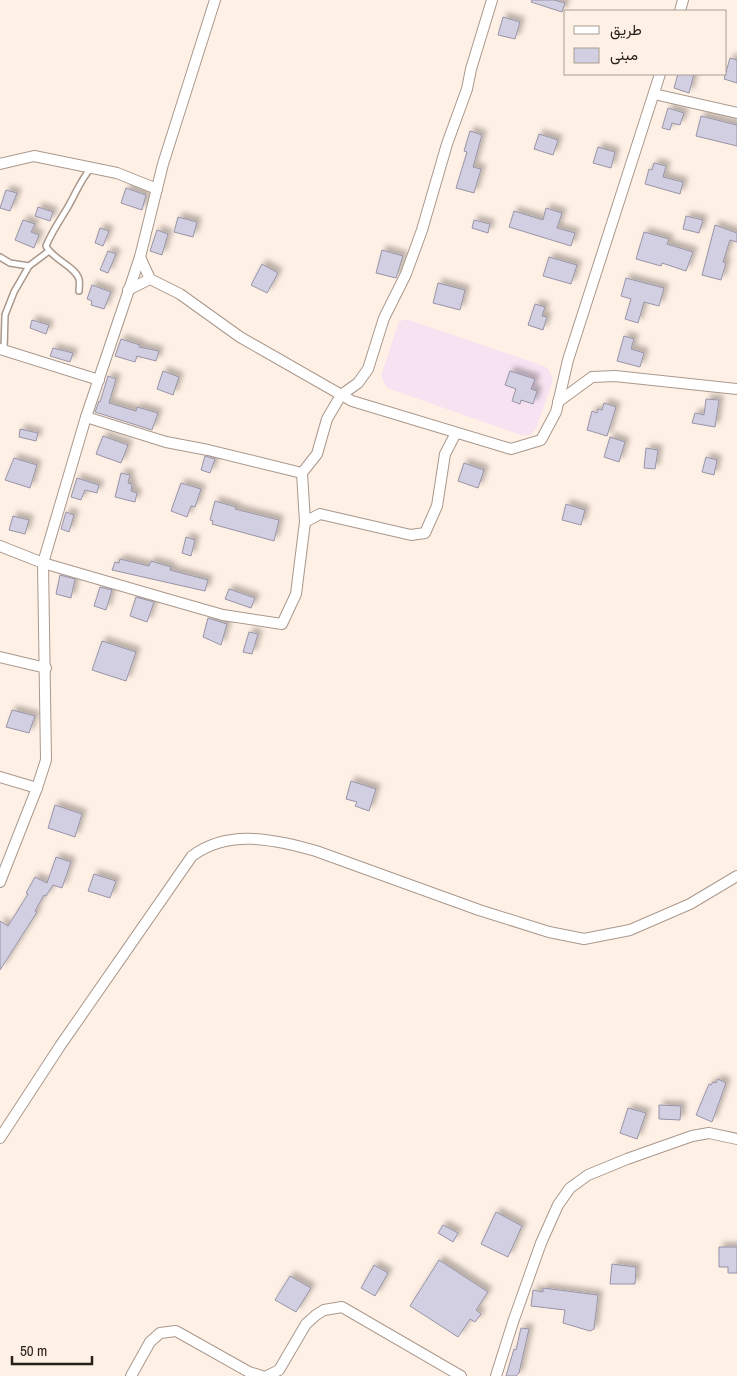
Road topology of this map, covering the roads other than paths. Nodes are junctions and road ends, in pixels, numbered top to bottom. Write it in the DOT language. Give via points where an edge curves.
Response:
graph roads {
  1 [pos="215,0"];
  2 [pos="492,0"];
  3 [pos="660,75"];
  4 [pos="654,94"];
  5 [pos="737,113"];
  6 [pos="0,164"];
  7 [pos="92,168"];
  8 [pos="157,189"];
  9 [pos="49,252"];
  10 [pos="0,257"];
  11 [pos="140,257"];
  12 [pos="29,266"];
  13 [pos="150,279"];
  14 [pos="128,290"];
  15 [pos="79,291"];
  16 [pos="2,349"];
  17 [pos="99,380"];
  18 [pos="737,388"];
  19 [pos="341,394"];
  20 [pos="558,402"];
  21 [pos="86,417"];
  22 [pos="456,433"];
  23 [pos="302,474"];
  24 [pos="305,522"];
  25 [pos="0,546"];
  26 [pos="43,563"];
  27 [pos="0,657"];
  28 [pos="46,668"];
  29 [pos="0,777"];
  30 [pos="38,788"];
  31 [pos="737,876"];
  32 [pos="0,882"];
  33 [pos="0,1138"];
  34 [pos="737,1138"];
  35 [pos="131,1376"];
  36 [pos="262,1376"];
  37 [pos="267,1376"];
  38 [pos="461,1376"];
  39 [pos="496,1376"];
  1 -- 8 [label="street"];
  2 -- 19 [label="street" via="467,89 406,274 384,318 368,369 358,383"];
  3 -- 4 [label="street"];
  4 -- 5 [label="street"];
  4 -- 20 [label="street" via="568,360"];
  6 -- 7 [label="street" via="34,156"];
  7 -- 8 [label="street" via="117,173"];
  7 -- 9 [label="lane" via="81,179 53,230 46,246"];
  8 -- 11 [label="street"];
  9 -- 12 [label="lane"];
  9 -- 15 [label="lane" via="75,273"];
  10 -- 12 [label="lane" via="10,263"];
  11 -- 13 [label="street"];
  11 -- 14 [label="street"];
  12 -- 16 [label="lane" via="5,315"];
  13 -- 14 [label="street"];
  13 -- 19 [label="street" via="180,294 240,337"];
  14 -- 17 [label="street"];
  16 -- 17 [label="street"];
  17 -- 21 [label="street"];
  18 -- 20 [label="street" via="615,376 592,377"];
  19 -- 22 [label="street" via="352,401"];
  19 -- 23 [label="street" via="327,419 317,454"];
  20 -- 22 [label="street" via="541,440 511,449"];
  21 -- 23 [label="street" via="166,442"];
  21 -- 26 [label="street"];
  22 -- 24 [label="street" via="445,454 437,506 425,533 411,535 320,514"];
  23 -- 24 [label="street"];
  24 -- 26 [label="street" via="296,594 282,624 223,615"];
  25 -- 26 [label="street"];
  26 -- 28 [label="street"];
  27 -- 28 [label="street"];
  28 -- 30 [label="street" via="46,760"];
  29 -- 30 [label="street"];
  30 -- 32 [label="street"];
  31 -- 33 [label="street" via="690,904 630,930 584,939 549,932 479,910 307,848 239,838 214,843 192,856"];
  34 -- 39 [label="street" via="709,1133 692,1136 588,1175 570,1188 540,1243"];
  35 -- 36 [label="street" via="150,1342 160,1333 176,1331"];
  37 -- 38 [label="street" via="279,1370 306,1324 324,1310 342,1307"];
}
